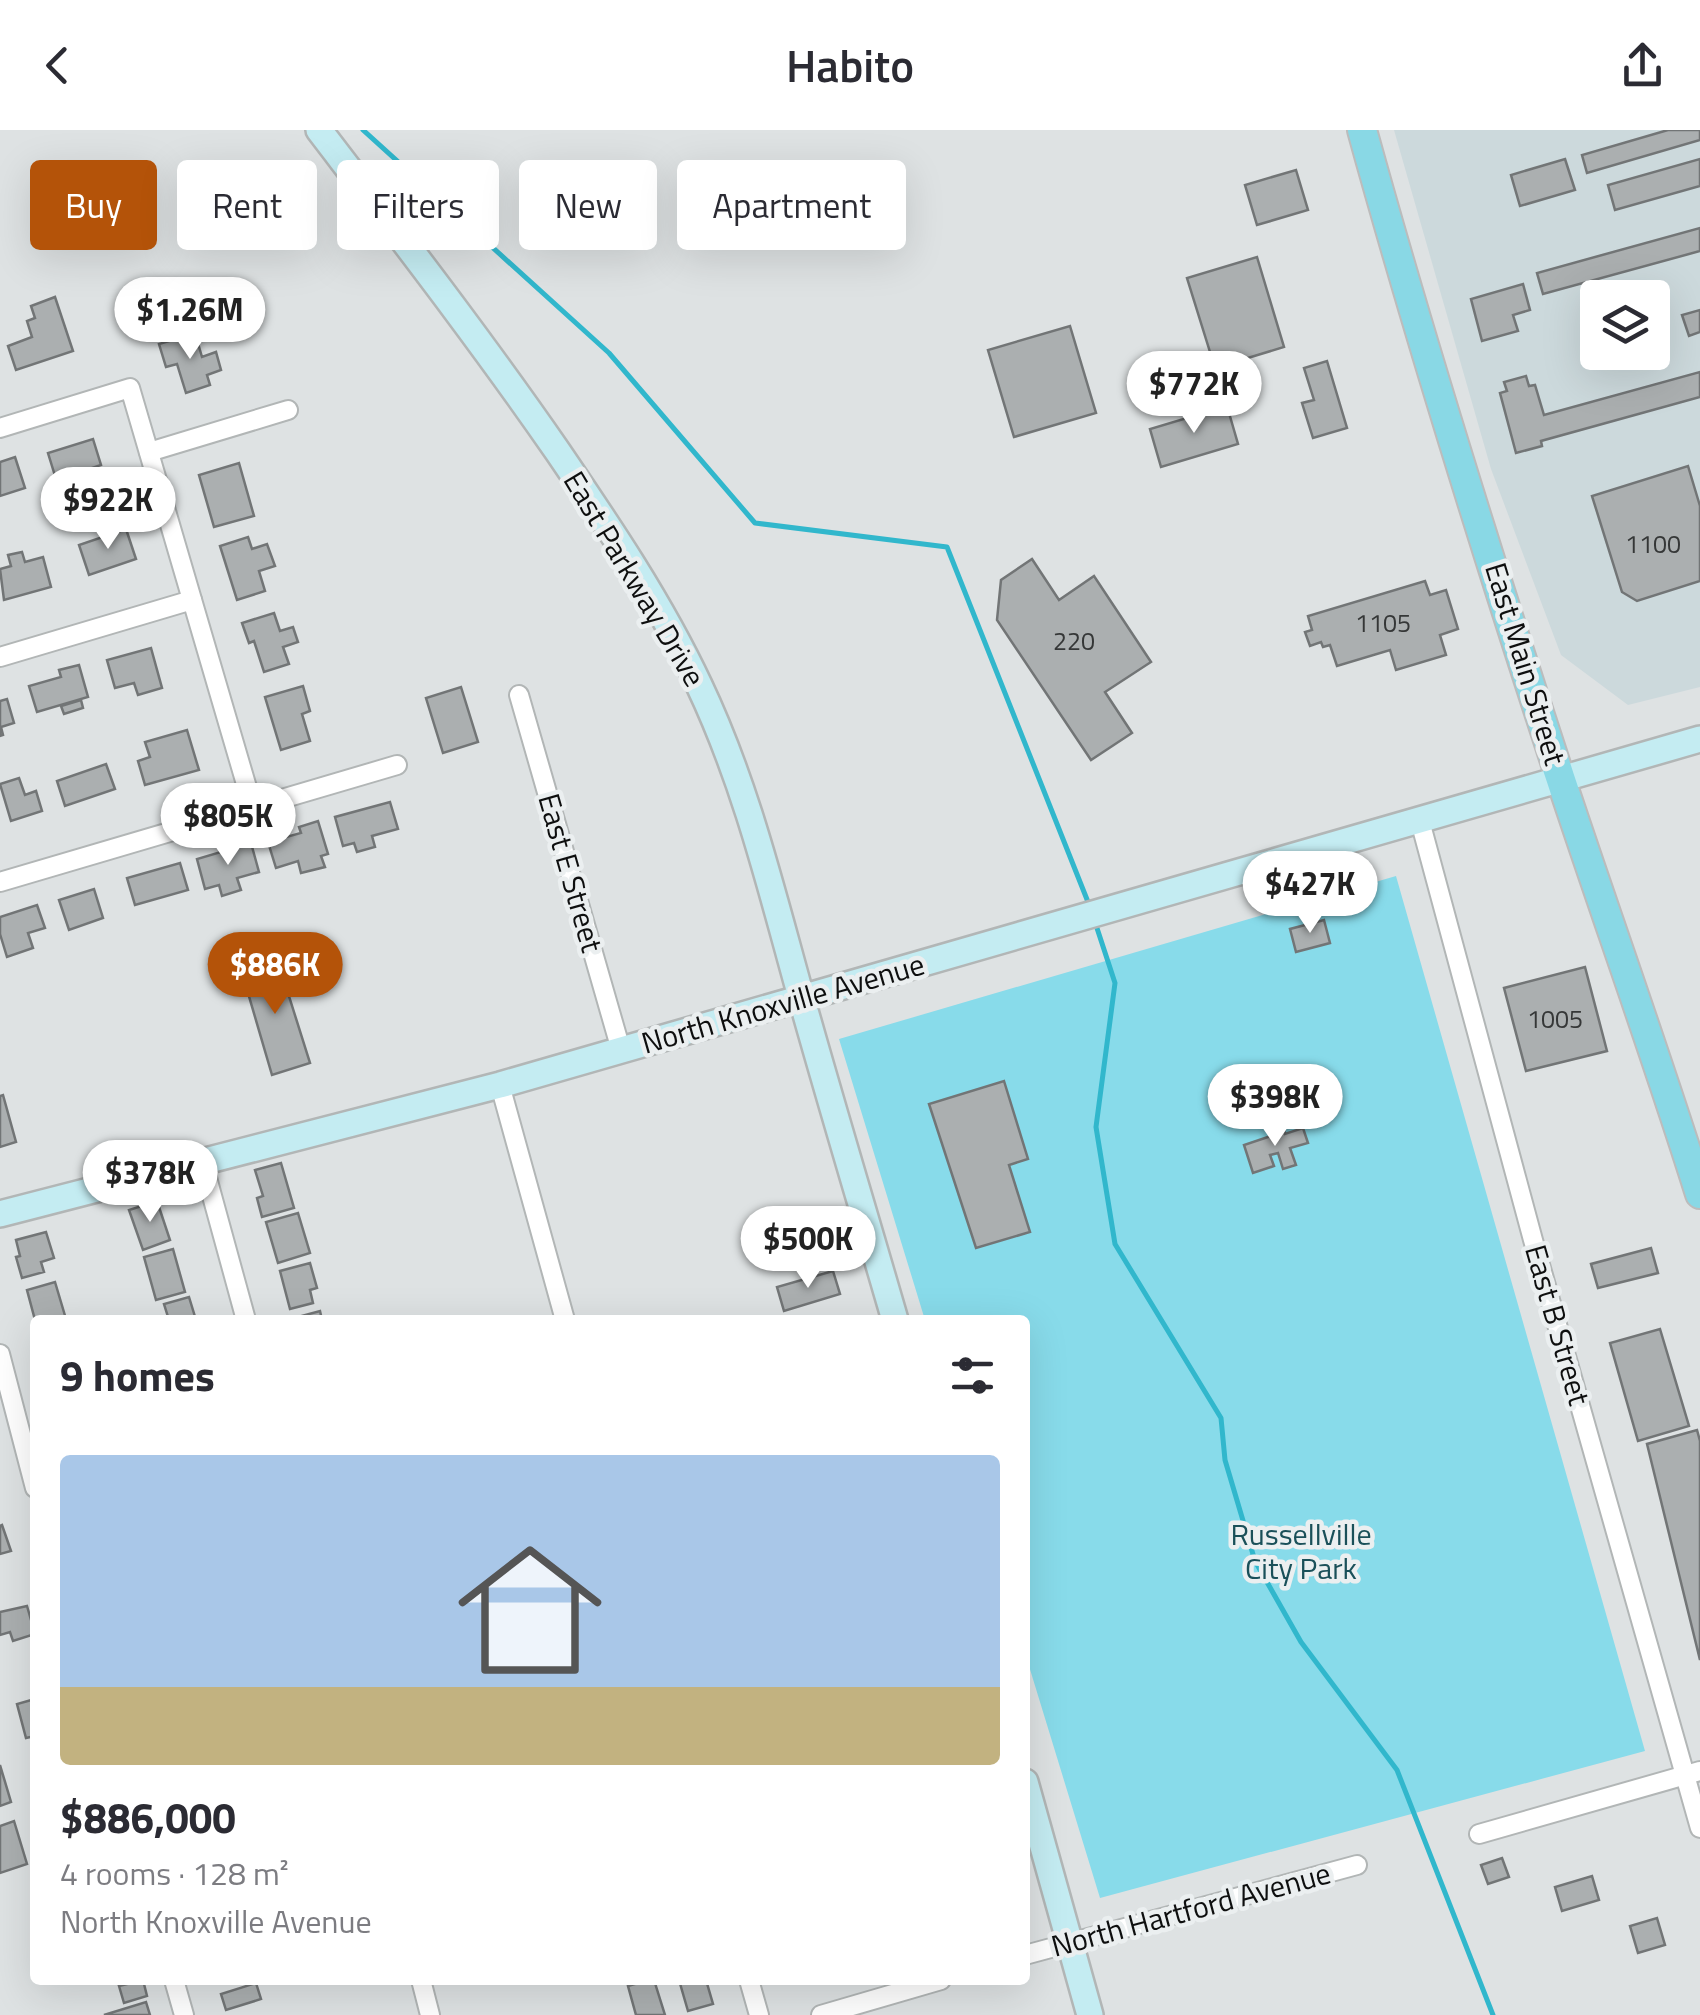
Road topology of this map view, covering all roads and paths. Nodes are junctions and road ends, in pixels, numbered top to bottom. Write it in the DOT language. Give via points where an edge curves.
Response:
graph roads {
  1 [pos="319,130"];
  2 [pos="1362,130"];
  3 [pos="288,410"];
  4 [pos="0,428"];
  5 [pos="149,452"];
  6 [pos="192,600"];
  7 [pos="0,657"];
  8 [pos="519,695"];
  9 [pos="1700,740"];
  10 [pos="396,765"];
  11 [pos="1561,780"];
  12 [pos="253,808"];
  13 [pos="1420,821"];
  14 [pos="0,882"];
  15 [pos="802,999"];
  16 [pos="621,1050"];
  17 [pos="500,1085"];
  18 [pos="203,1163"];
  19 [pos="1700,1194"];
  20 [pos="0,1214"];
  21 [pos="245,1315"];
  22 [pos="564,1315"];
  23 [pos="894,1315"];
  24 [pos="0,1354"];
  25 [pos="30,1469"];
  26 [pos="1692,1774"];
  27 [pos="1030,1800"];
  28 [pos="1700,1828"];
  29 [pos="1479,1834"];
  30 [pos="1357,1865"];
  31 [pos="1070,1942"];
  32 [pos="1030,1954"];
  33 [pos="175,1985"];
  34 [pos="422,1985"];
  35 [pos="750,1985"];
  36 [pos="924,1985"];
  37 [pos="184,2015"];
  38 [pos="430,2015"];
  39 [pos="759,2015"];
  40 [pos="821,2015"];
  41 [pos="1090,2015"];
  1 -- 15 [label="main road, East Parkway Drive" via="487,350 664,617 738,774"];
  2 -- 11 [label="main road, East Main Street"];
  3 -- 5 [label="street"];
  4 -- 5 [label="street" via="130,388"];
  5 -- 6 [label="street"];
  6 -- 7 [label="street"];
  6 -- 12 [label="street"];
  8 -- 16 [label="street, East E Street"];
  9 -- 11 [label="main road, North Knoxville Avenue"];
  10 -- 12 [label="street"];
  11 -- 13 [label="main road, North Knoxville Avenue"];
  11 -- 19 [label="main road, East Main Street"];
  12 -- 14 [label="street"];
  13 -- 15 [label="main road, North Knoxville Avenue"];
  13 -- 26 [label="street, East B Street" via="1533,1240"];
  15 -- 16 [label="main road, North Knoxville Avenue"];
  15 -- 23 [label="main road, East Parkway Drive"];
  16 -- 17 [label="main road, North Knoxville Avenue"];
  17 -- 18 [label="main road, North Knoxville Avenue"];
  17 -- 22 [label="street"];
  18 -- 20 [label="main road, North Knoxville Avenue"];
  18 -- 21 [label="street"];
  24 -- 25 [label="street"];
  26 -- 28 [label="street, East B Street"];
  26 -- 29 [label="street"];
  27 -- 31 [label="main road"];
  30 -- 31 [label="street, North Hartford Avenue"];
  31 -- 32 [label="street, North Hartford Avenue"];
  31 -- 41 [label="main road"];
  33 -- 37 [label="street"];
  34 -- 38 [label="street"];
  35 -- 39 [label="street"];
  36 -- 40 [label="street"];
}
